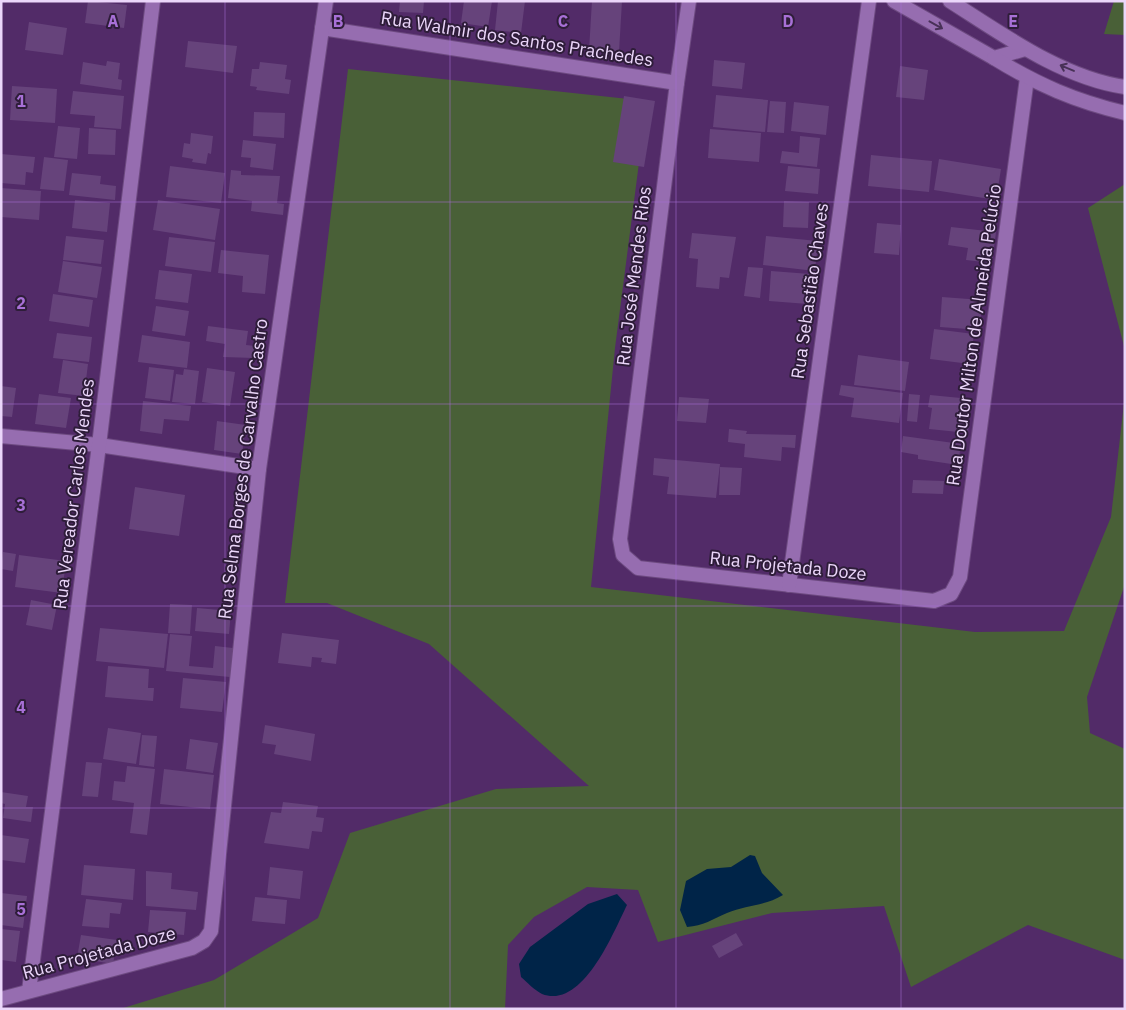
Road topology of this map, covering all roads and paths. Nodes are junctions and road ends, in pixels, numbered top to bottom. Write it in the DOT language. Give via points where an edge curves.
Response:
graph roads {
  1 [pos="153,1"];
  2 [pos="326,1"];
  3 [pos="689,1"];
  4 [pos="869,1"];
  5 [pos="894,1"];
  6 [pos="950,1"];
  7 [pos="322,28"];
  8 [pos="1025,49"];
  9 [pos="994,58"];
  10 [pos="1027,78"];
  11 [pos="677,83"];
  12 [pos="1118,86"];
  13 [pos="1125,113"];
  14 [pos="1,436"];
  15 [pos="99,445"];
  16 [pos="259,469"];
  17 [pos="623,555"];
  18 [pos="789,585"];
  19 [pos="951,594"];
  20 [pos="204,941"];
  21 [pos="29,991"];
  22 [pos="1,999"];
  1 -- 15 [label="street, Rua Vereador Carlos Mendes"];
  2 -- 7 [label="street, Rua Selma Borges de Carvalho Castro"];
  3 -- 11 [label="street, Rua José Mendes Rios"];
  4 -- 18 [label="street, Rua Sebastião Chaves"];
  5 -- 9 [label="street, one-way"];
  6 -- 8 [label="street"];
  7 -- 11 [label="street, Rua Walmir dos Santos Prachedes"];
  7 -- 16 [label="street, Rua Selma Borges de Carvalho Castro"];
  8 -- 9 [label="street"];
  12 -- 8 [label="street, one-way"];
  9 -- 10 [label="street"];
  10 -- 13 [label="street" via="1078,101"];
  10 -- 19 [label="street, Rua Doutor Milton de Almeida Pelúcio" via="960,577"];
  11 -- 17 [label="street, Rua José Mendes Rios" via="620,539"];
  14 -- 15 [label="street"];
  15 -- 16 [label="street"];
  15 -- 21 [label="street, Rua Vereador Carlos Mendes"];
  16 -- 20 [label="street, Rua Selma Borges de Carvalho Castro" via="211,931"];
  17 -- 18 [label="street, Rua Projetada Doze" via="638,568"];
  18 -- 19 [label="street, Rua Projetada Doze" via="934,601"];
  20 -- 21 [label="street, Rua Projetada Doze" via="192,948"];
  21 -- 22 [label="street, Rua Projetada Doze"];
}
